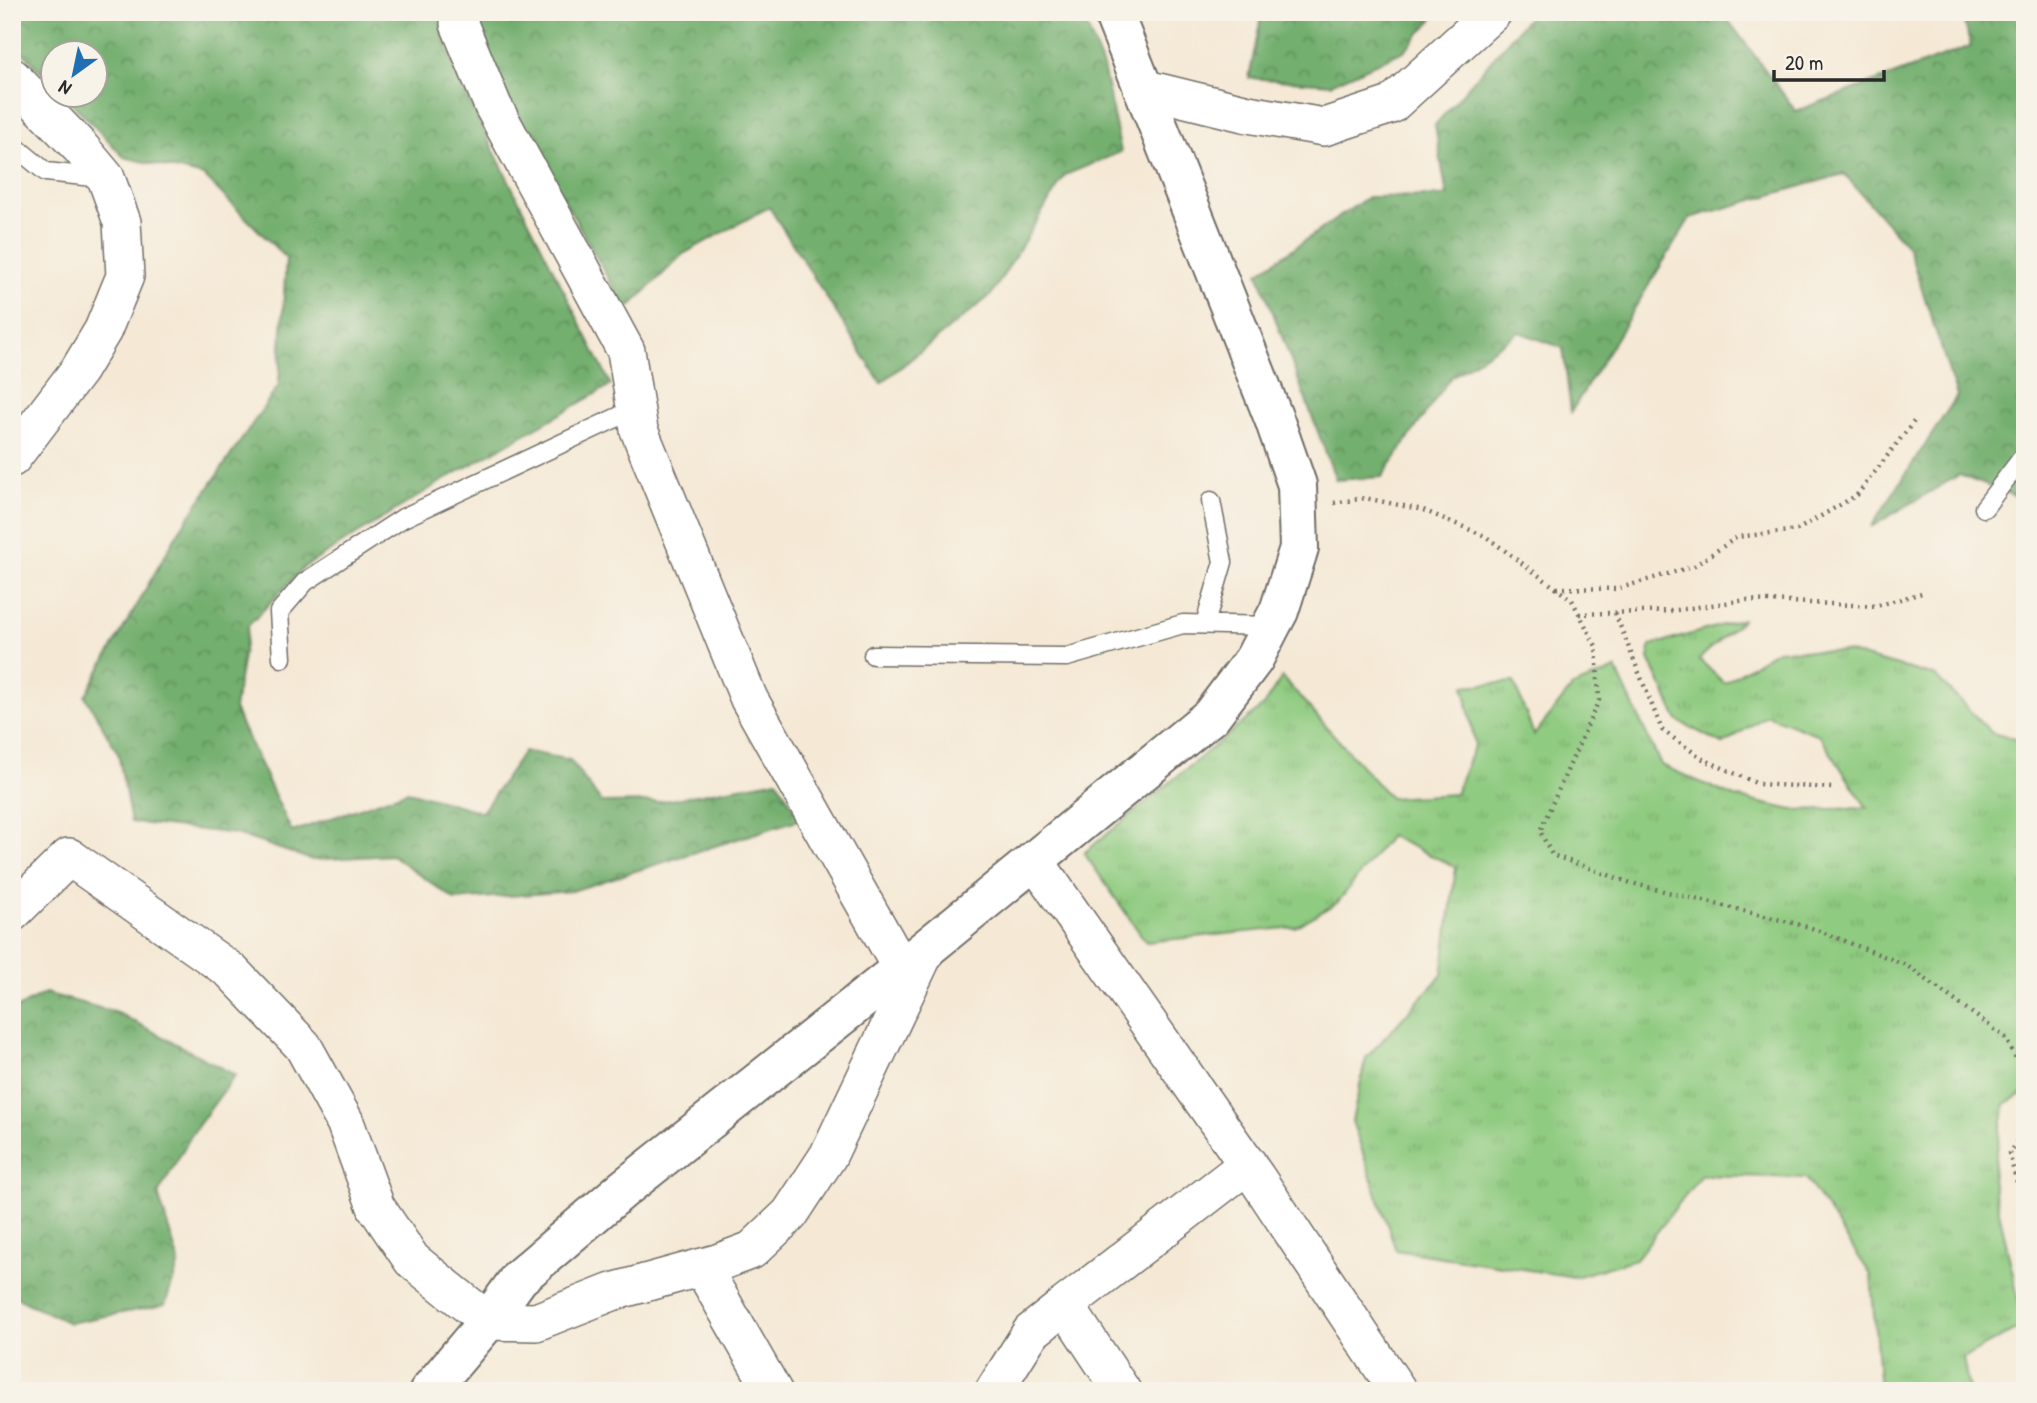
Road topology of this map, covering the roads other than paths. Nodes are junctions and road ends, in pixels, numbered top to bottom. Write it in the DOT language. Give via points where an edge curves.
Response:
graph roads {
  1 [pos="459,12"];
  2 [pos="1113,12"];
  3 [pos="1493,12"];
  4 [pos="12,77"];
  5 [pos="1142,88"];
  6 [pos="12,145"];
  7 [pos="106,178"];
  8 [pos="635,409"];
  9 [pos="2025,454"];
  10 [pos="12,458"];
  11 [pos="1211,501"];
  12 [pos="1984,508"];
  13 [pos="1205,624"];
  14 [pos="1271,626"];
  15 [pos="873,655"];
  16 [pos="282,658"];
  17 [pos="1035,861"];
  18 [pos="12,914"];
  19 [pos="914,958"];
  20 [pos="1248,1164"];
  21 [pos="702,1267"];
  22 [pos="1065,1304"];
  23 [pos="488,1321"];
  24 [pos="429,1391"];
  25 [pos="773,1391"];
  26 [pos="993,1391"];
  27 [pos="1122,1391"];
  28 [pos="1398,1391"];
  1 -- 8 [label="street" via="459,24 493,106 626,351"];
  2 -- 5 [label="street"];
  3 -- 5 [label="street" via="1391,105 1324,127"];
  4 -- 7 [label="street"];
  5 -- 14 [label="street" via="1297,485 1299,548"];
  6 -- 7 [label="lane" via="46,172"];
  7 -- 10 [label="street" via="122,222 125,276 103,330 79,370"];
  8 -- 16 [label="lane" via="403,518 306,582 279,612"];
  8 -- 19 [label="street" via="639,430 749,699"];
  9 -- 12 [label="lane"];
  11 -- 13 [label="lane" via="1223,562"];
  13 -- 14 [label="lane"];
  13 -- 15 [label="lane" via="1183,624 1067,657"];
  14 -- 17 [label="street" via="1254,659 1212,716"];
  17 -- 19 [label="street"];
  17 -- 20 [label="street"];
  18 -- 23 [label="street" via="69,857 231,971 303,1046 345,1122 376,1207 412,1260"];
  19 -- 21 [label="street" via="828,1156 790,1214 752,1250"];
  19 -- 23 [label="street" via="622,1190 519,1278"];
  20 -- 22 [label="street"];
  20 -- 28 [label="street"];
  21 -- 23 [label="street" via="612,1292 536,1322"];
  21 -- 25 [label="street"];
  22 -- 26 [label="street" via="1031,1332"];
  22 -- 27 [label="street"];
  23 -- 24 [label="street"];
}
